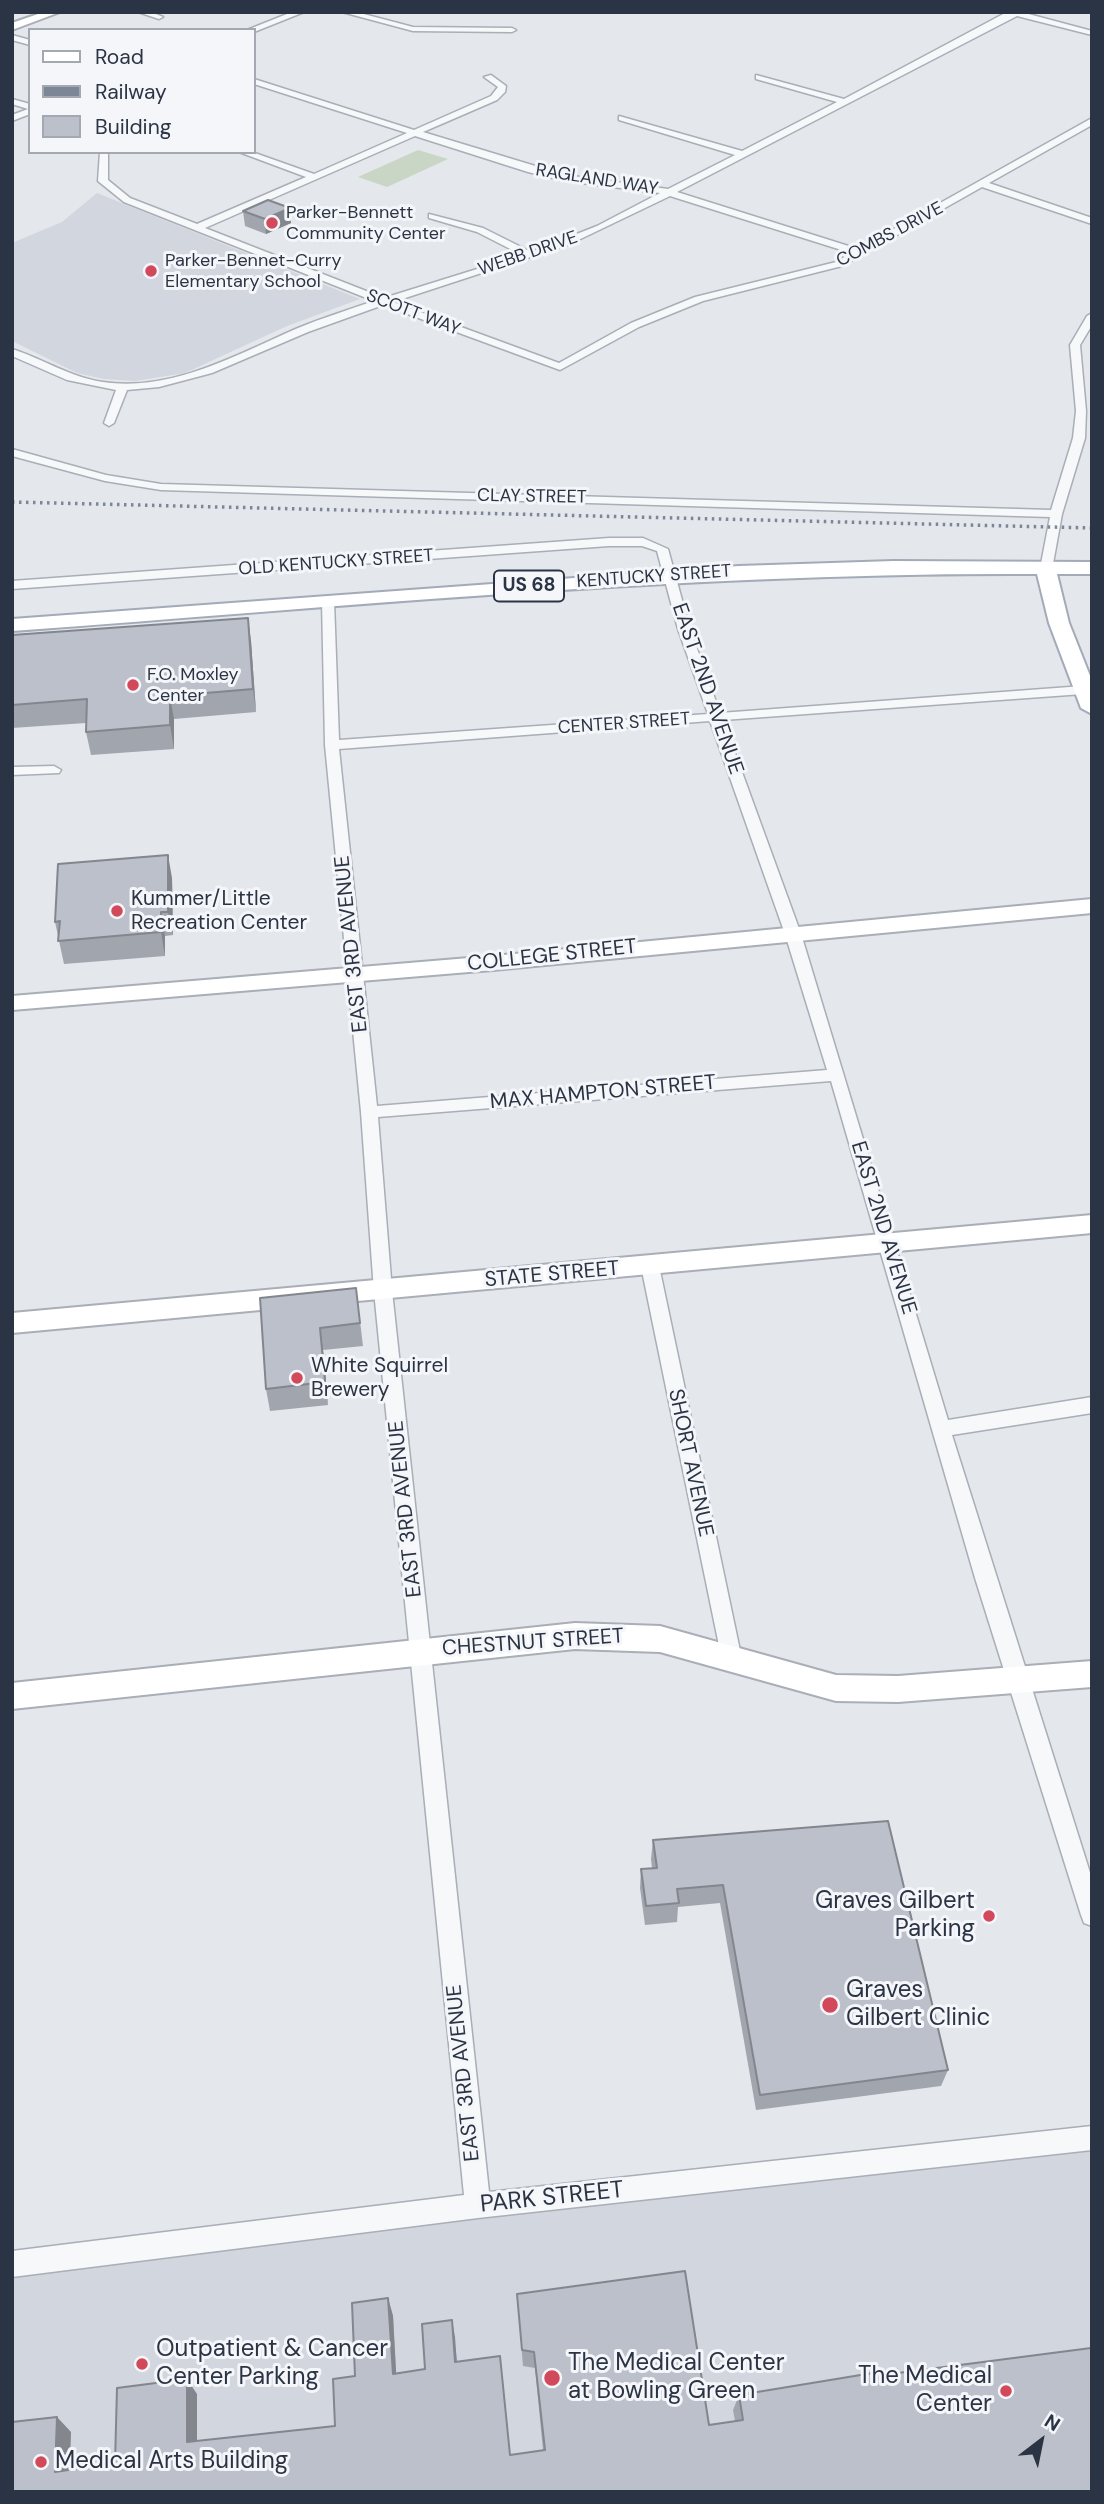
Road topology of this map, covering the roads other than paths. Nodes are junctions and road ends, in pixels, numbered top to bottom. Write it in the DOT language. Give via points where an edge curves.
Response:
graph roads {
  1 [pos="55,12"];
  2 [pos="142,12"];
  3 [pos="300,12"];
  4 [pos="346,12"];
  5 [pos="1013,13"];
  6 [pos="159,17"];
  7 [pos="12,27"];
  8 [pos="256,28"];
  9 [pos="512,30"];
  10 [pos="1092,33"];
  11 [pos="488,77"];
  12 [pos="759,77"];
  13 [pos="256,82"];
  14 [pos="12,101"];
  15 [pos="846,102"];
  16 [pos="28,109"];
  17 [pos="28,111"];
  18 [pos="12,118"];
  19 [pos="622,118"];
  20 [pos="1092,121"];
  21 [pos="417,133"];
  22 [pos="104,154"];
  23 [pos="249,154"];
  24 [pos="743,154"];
  25 [pos="315,177"];
  26 [pos="992,178"];
  27 [pos="982,184"];
  28 [pos="670,192"];
  29 [pos="1092,212"];
  30 [pos="432,216"];
  31 [pos="1092,221"];
  32 [pos="197,228"];
  33 [pos="861,253"];
  34 [pos="530,255"];
  35 [pos="383,302"];
  36 [pos="1092,316"];
  37 [pos="12,352"];
  38 [pos="28,360"];
  39 [pos="12,367"];
  40 [pos="560,368"];
  41 [pos="123,387"];
  42 [pos="109,423"];
  43 [pos="12,452"];
  44 [pos="1056,514"];
  45 [pos="659,547"];
  46 [pos="1090,568"];
  47 [pos="1046,569"];
  48 [pos="669,576"];
  49 [pos="12,585"];
  50 [pos="328,601"];
  51 [pos="12,625"];
  52 [pos="1087,699"];
  53 [pos="715,718"];
  54 [pos="332,745"];
  55 [pos="54,770"];
  56 [pos="12,771"];
  57 [pos="1092,906"];
  58 [pos="793,934"];
  59 [pos="355,975"];
  60 [pos="12,1003"];
  61 [pos="837,1074"];
  62 [pos="369,1112"];
  63 [pos="1092,1224"];
  64 [pos="888,1243"];
  65 [pos="650,1266"];
  66 [pos="383,1291"];
  67 [pos="12,1323"];
  68 [pos="1092,1405"];
  69 [pos="942,1429"];
  70 [pos="421,1651"];
  71 [pos="732,1660"];
  72 [pos="1092,1674"];
  73 [pos="1018,1679"];
  74 [pos="12,1696"];
  75 [pos="1092,1915"];
  76 [pos="1092,2137"];
  77 [pos="478,2206"];
  78 [pos="12,2264"];
  1 -- 7 [label="street"];
  2 -- 6 [label="street"];
  3 -- 8 [label="street"];
  4 -- 9 [label="street" via="414,29"];
  5 -- 10 [label="street"];
  5 -- 15 [label="street, WEBB DRIVE"];
  11 -- 21 [label="street" via="502,86 498,95"];
  12 -- 15 [label="street"];
  13 -- 21 [label="street, RAGLAND WAY"];
  14 -- 16 [label="street"];
  15 -- 24 [label="street, WEBB DRIVE"];
  17 -- 18 [label="street"];
  19 -- 24 [label="street"];
  20 -- 26 [label="street, COMBS DRIVE"];
  21 -- 25 [label="street"];
  21 -- 28 [label="street, RAGLAND WAY" via="552,176"];
  22 -- 32 [label="street, SCOTT WAY" via="106,186 127,200"];
  23 -- 25 [label="street"];
  24 -- 28 [label="street, WEBB DRIVE"];
  25 -- 32 [label="street"];
  26 -- 27 [label="street, COMBS DRIVE"];
  26 -- 29 [label="street"];
  27 -- 31 [label="street"];
  27 -- 33 [label="street, COMBS DRIVE"];
  28 -- 33 [label="street, RAGLAND WAY"];
  28 -- 34 [label="street, WEBB DRIVE" via="600,228"];
  30 -- 34 [label="street" via="488,233"];
  32 -- 35 [label="street, SCOTT WAY"];
  33 -- 40 [label="street, COMBS DRIVE" via="830,267 699,299 635,325"];
  34 -- 35 [label="street, WEBB DRIVE"];
  35 -- 40 [label="street, SCOTT WAY"];
  35 -- 41 [label="street, WEBB DRIVE" via="297,331 192,377"];
  36 -- 44 [label="street" via="1075,345 1080,425"];
  37 -- 38 [label="street, WEBB DRIVE"];
  38 -- 39 [label="street"];
  38 -- 41 [label="street, WEBB DRIVE" via="81,381"];
  41 -- 42 [label="street"];
  43 -- 44 [label="street, CLAY STREET" via="113,480 161,487"];
  44 -- 47 [label="street"];
  45 -- 48 [label="street, EAST 2ND AVENUE"];
  45 -- 49 [label="street, OLD KENTUCKY STREET" via="609,542"];
  46 -- 47 [label="main road, KENTUCKY STREET"];
  47 -- 48 [label="main road, KENTUCKY STREET / US 68" via="857,567"];
  47 -- 52 [label="main road" via="1059,623"];
  48 -- 50 [label="main road, KENTUCKY STREET / US 68"];
  48 -- 53 [label="street, EAST 2ND AVENUE"];
  50 -- 51 [label="main road, KENTUCKY STREET / US 68"];
  50 -- 54 [label="street, EAST 3RD AVENUE"];
  52 -- 53 [label="street, CENTER STREET"];
  53 -- 54 [label="street, CENTER STREET"];
  53 -- 58 [label="street, EAST 2ND AVENUE"];
  54 -- 59 [label="street, EAST 3RD AVENUE"];
  55 -- 56 [label="street"];
  57 -- 58 [label="street, COLLEGE STREET"];
  58 -- 59 [label="street, COLLEGE STREET"];
  58 -- 61 [label="street, EAST 2ND AVENUE"];
  59 -- 60 [label="street, COLLEGE STREET"];
  59 -- 62 [label="street, EAST 3RD AVENUE"];
  61 -- 62 [label="street, MAX HAMPTON STREET"];
  61 -- 64 [label="street, EAST 2ND AVENUE"];
  62 -- 66 [label="street, EAST 3RD AVENUE"];
  63 -- 64 [label="street, STATE STREET"];
  64 -- 65 [label="street, STATE STREET"];
  64 -- 69 [label="street, EAST 2ND AVENUE"];
  65 -- 66 [label="street, STATE STREET"];
  65 -- 71 [label="street, SHORT AVENUE"];
  66 -- 67 [label="street, STATE STREET"];
  66 -- 70 [label="street, EAST 3RD AVENUE"];
  68 -- 69 [label="street"];
  69 -- 73 [label="street, EAST 2ND AVENUE"];
  70 -- 71 [label="street, CHESTNUT STREET" via="618,1635 660,1639"];
  70 -- 74 [label="street, CHESTNUT STREET"];
  70 -- 77 [label="street, EAST 3RD AVENUE"];
  71 -- 73 [label="street, CHESTNUT STREET" via="836,1688 898,1689"];
  72 -- 73 [label="street, CHESTNUT STREET"];
  73 -- 75 [label="street, EAST 2ND AVENUE"];
  76 -- 77 [label="street, PARK STREET"];
  77 -- 78 [label="street, PARK STREET"];
}
